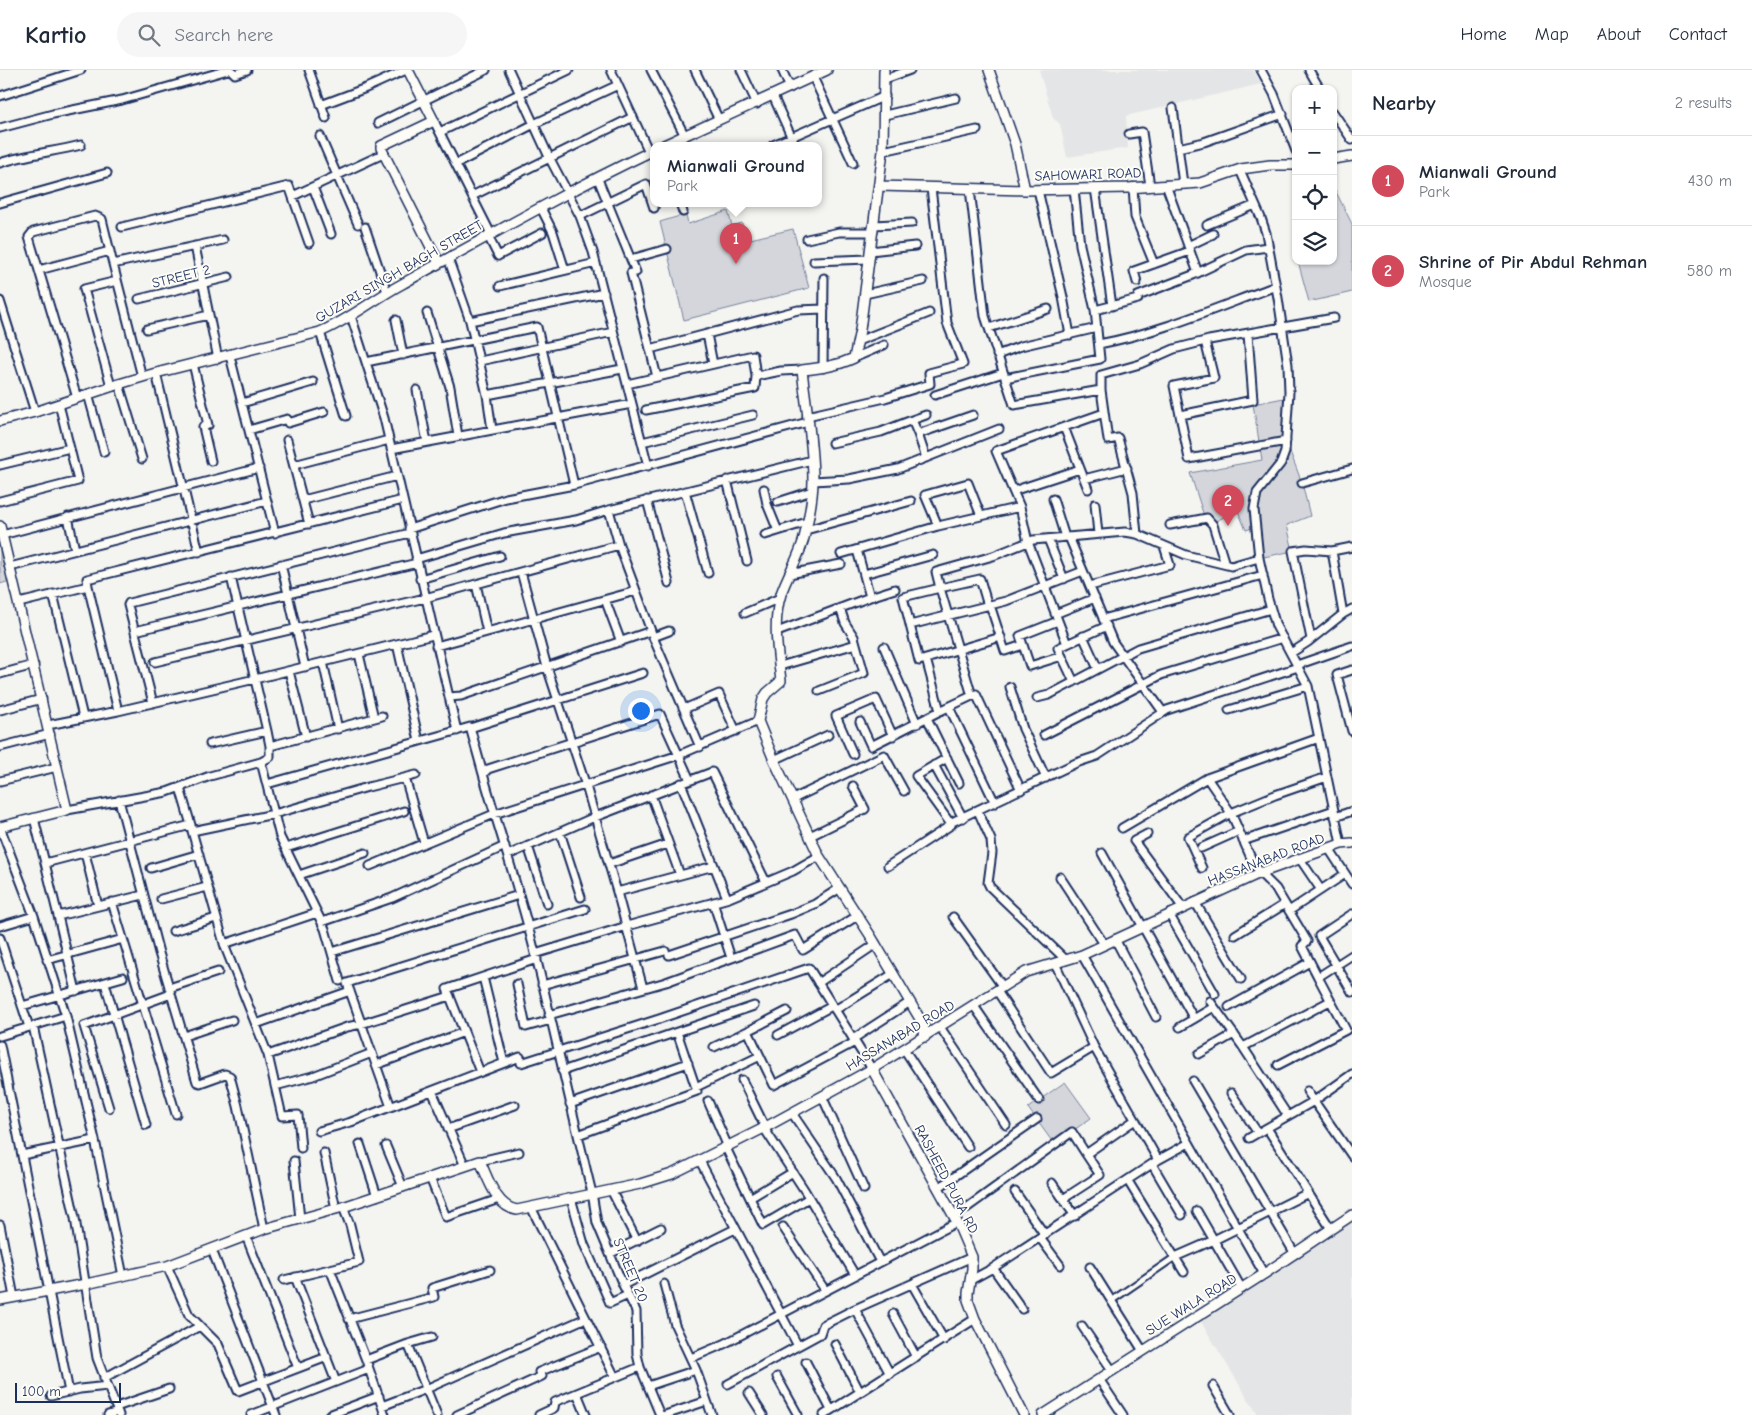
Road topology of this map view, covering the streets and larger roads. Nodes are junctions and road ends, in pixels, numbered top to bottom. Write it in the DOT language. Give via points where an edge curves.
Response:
graph roads {
  1 [pos="81,70"];
  2 [pos="229,70"];
  3 [pos="247,70"];
  4 [pos="309,70"];
  5 [pos="407,70"];
  6 [pos="486,70"];
  7 [pos="509,70"];
  8 [pos="568,70"];
  9 [pos="611,70"];
  10 [pos="651,70"];
  11 [pos="695,70"];
  12 [pos="741,70"];
  13 [pos="782,70"];
  14 [pos="827,70"];
  15 [pos="910,70"];
  16 [pos="989,70"];
  17 [pos="1261,70"];
  18 [pos="1309,70"];
  19 [pos="885,74"];
  20 [pos="814,77"];
  21 [pos="618,85"];
  22 [pos="1318,85"];
  23 [pos="790,88"];
  24 [pos="519,94"];
  25 [pos="0,96"];
  26 [pos="774,96"];
  27 [pos="885,96"];
  28 [pos="956,98"];
  29 [pos="424,101"];
  30 [pos="757,104"];
  31 [pos="321,105"];
  32 [pos="1173,108"];
  33 [pos="1282,114"];
  34 [pos="885,115"];
  35 [pos="633,117"];
  36 [pos="326,118"];
  37 [pos="1337,118"];
  38 [pos="833,119"];
  39 [pos="719,120"];
  40 [pos="434,121"];
  41 [pos="378,123"];
  42 [pos="534,124"];
  43 [pos="0,128"];
  44 [pos="977,130"];
  45 [pos="440,132"];
  46 [pos="1129,134"];
  47 [pos="320,136"];
  48 [pos="685,136"];
  49 [pos="792,137"];
  50 [pos="1292,140"];
  51 [pos="1352,140"];
  52 [pos="671,142"];
  53 [pos="781,142"];
  54 [pos="794,142"];
  55 [pos="81,145"];
  56 [pos="1178,148"];
  57 [pos="650,149"];
  58 [pos="883,151"];
  59 [pos="650,152"];
  60 [pos="383,154"];
  61 [pos="1352,156"];
  62 [pos="549,157"];
  63 [pos="1337,158"];
  64 [pos="853,162"];
  65 [pos="0,163"];
  66 [pos="456,164"];
  67 [pos="1292,165"];
  68 [pos="1240,170"];
  69 [pos="106,174"];
  70 [pos="338,176"];
  71 [pos="598,178"];
  72 [pos="1183,184"];
  73 [pos="1166,185"];
  74 [pos="880,186"];
  75 [pos="1150,186"];
  76 [pos="313,187"];
  77 [pos="1133,187"];
  78 [pos="931,188"];
  79 [pos="1095,188"];
  80 [pos="970,189"];
  81 [pos="1074,189"];
  82 [pos="1025,190"];
  83 [pos="1038,190"];
  84 [pos="568,192"];
  85 [pos="293,196"];
  86 [pos="472,196"];
  87 [pos="650,196"];
  88 [pos="609,202"];
  89 [pos="0,203"];
  90 [pos="1255,205"];
  91 [pos="681,207"];
  92 [pos="541,208"];
  93 [pos="683,212"];
  94 [pos="580,216"];
  95 [pos="912,223"];
  96 [pos="1208,225"];
  97 [pos="122,226"];
  98 [pos="873,228"];
  99 [pos="542,233"];
  100 [pos="331,234"];
  101 [pos="1213,234"];
  102 [pos="489,235"];
  103 [pos="807,239"];
  104 [pos="223,240"];
  105 [pos="309,244"];
  106 [pos="194,246"];
  107 [pos="915,246"];
  108 [pos="1268,247"];
  109 [pos="667,248"];
  110 [pos="1189,248"];
  111 [pos="110,251"];
  112 [pos="870,255"];
  113 [pos="448,258"];
  114 [pos="631,259"];
  115 [pos="814,261"];
  116 [pos="439,263"];
  117 [pos="596,263"];
  118 [pos="113,264"];
  119 [pos="1154,264"];
  120 [pos="39,270"];
  121 [pos="565,270"];
  122 [pos="1198,273"];
  123 [pos="229,277"];
  124 [pos="824,278"];
  125 [pos="117,281"];
  126 [pos="923,281"];
  127 [pos="1137,282"];
  128 [pos="202,284"];
  129 [pos="500,286"];
  130 [pos="1276,286"];
  131 [pos="387,292"];
  132 [pos="604,293"];
  133 [pos="865,294"];
  134 [pos="139,299"];
  135 [pos="0,301"];
  136 [pos="1112,306"];
  137 [pos="824,309"];
  138 [pos="1048,309"];
  139 [pos="1095,310"];
  140 [pos="427,313"];
  141 [pos="929,313"];
  142 [pos="209,315"];
  143 [pos="351,316"];
  144 [pos="1334,318"];
  145 [pos="396,320"];
  146 [pos="470,321"];
  147 [pos="989,328"];
  148 [pos="1097,328"];
  149 [pos="1283,328"];
  150 [pos="147,329"];
  151 [pos="320,332"];
  152 [pos="613,332"];
  153 [pos="707,334"];
  154 [pos="1070,334"];
  155 [pos="1248,334"];
  156 [pos="476,341"];
  157 [pos="858,341"];
  158 [pos="1205,341"];
  159 [pos="1099,344"];
  160 [pos="884,345"];
  161 [pos="541,347"];
  162 [pos="439,348"];
  163 [pos="650,349"];
  164 [pos="997,354"];
  165 [pos="403,355"];
  166 [pos="230,356"];
  167 [pos="218,358"];
  168 [pos="854,358"];
  169 [pos="480,360"];
  170 [pos="366,362"];
  171 [pos="193,364"];
  172 [pos="714,364"];
  173 [pos="622,368"];
  174 [pos="824,368"];
  175 [pos="802,370"];
  176 [pos="156,373"];
  177 [pos="756,376"];
  178 [pos="1004,376"];
  179 [pos="142,377"];
  180 [pos="656,377"];
  181 [pos="313,382"];
  182 [pos="549,383"];
  183 [pos="626,384"];
  184 [pos="115,385"];
  185 [pos="417,390"];
  186 [pos="1101,390"];
  187 [pos="88,394"];
  188 [pos="487,395"];
  189 [pos="936,395"];
  190 [pos="77,398"];
  191 [pos="242,402"];
  192 [pos="59,404"];
  193 [pos="632,404"];
  194 [pos="646,410"];
  195 [pos="35,412"];
  196 [pos="324,412"];
  197 [pos="1104,413"];
  198 [pos="753,415"];
  199 [pos="973,415"];
  200 [pos="1181,415"];
  201 [pos="346,416"];
  202 [pos="926,416"];
  203 [pos="557,418"];
  204 [pos="807,419"];
  205 [pos="912,420"];
  206 [pos="0,421"];
  207 [pos="1064,427"];
  208 [pos="249,430"];
  209 [pos="492,430"];
  210 [pos="999,430"];
  211 [pos="918,434"];
  212 [pos="458,436"];
  213 [pos="287,440"];
  214 [pos="389,440"];
  215 [pos="1286,441"];
  216 [pos="427,442"];
  217 [pos="642,442"];
  218 [pos="832,443"];
  219 [pos="70,448"];
  220 [pos="391,449"];
  221 [pos="104,452"];
  222 [pos="926,458"];
  223 [pos="142,459"];
  224 [pos="812,460"];
  225 [pos="211,461"];
  226 [pos="294,464"];
  227 [pos="0,465"];
  228 [pos="648,466"];
  229 [pos="259,468"];
  230 [pos="1127,468"];
  231 [pos="1080,469"];
  232 [pos="1352,469"];
  233 [pos="397,476"];
  234 [pos="1084,479"];
  235 [pos="727,480"];
  236 [pos="813,481"];
  237 [pos="1302,482"];
  238 [pos="574,485"];
  239 [pos="184,486"];
  240 [pos="764,489"];
  241 [pos="1088,489"];
  242 [pos="685,491"];
  243 [pos="812,491"];
  244 [pos="1013,491"];
  245 [pos="1053,499"];
  246 [pos="303,500"];
  247 [pos="403,500"];
  248 [pos="646,500"];
  249 [pos="0,501"];
  250 [pos="267,501"];
  251 [pos="911,501"];
  252 [pos="778,502"];
  253 [pos="1095,504"];
  254 [pos="1020,507"];
  255 [pos="609,510"];
  256 [pos="981,516"];
  257 [pos="68,517"];
  258 [pos="192,520"];
  259 [pos="309,524"];
  260 [pos="1170,525"];
  261 [pos="806,526"];
  262 [pos="938,526"];
  263 [pos="1,530"];
  264 [pos="410,531"];
  265 [pos="778,531"];
  266 [pos="275,533"];
  267 [pos="1098,534"];
  268 [pos="1137,534"];
  269 [pos="765,535"];
  270 [pos="1067,537"];
  271 [pos="1048,539"];
  272 [pos="1028,542"];
  273 [pos="619,545"];
  274 [pos="1164,546"];
  275 [pos="1352,548"];
  276 [pos="76,550"];
  277 [pos="857,550"];
  278 [pos="1332,551"];
  279 [pos="199,552"];
  280 [pos="841,554"];
  281 [pos="933,555"];
  282 [pos="500,556"];
  283 [pos="1259,558"];
  284 [pos="416,561"];
  285 [pos="747,561"];
  286 [pos="281,564"];
  287 [pos="841,564"];
  288 [pos="1225,564"];
  289 [pos="10,567"];
  290 [pos="1084,571"];
  291 [pos="521,572"];
  292 [pos="708,573"];
  293 [pos="789,574"];
  294 [pos="864,574"];
  295 [pos="1263,575"];
  296 [pos="231,577"];
  297 [pos="1064,578"];
  298 [pos="420,579"];
  299 [pos="669,583"];
  300 [pos="476,584"];
  301 [pos="88,586"];
  302 [pos="1045,586"];
  303 [pos="1090,586"];
  304 [pos="940,588"];
  305 [pos="895,589"];
  306 [pos="636,591"];
  307 [pos="53,594"];
  308 [pos="288,594"];
  309 [pos="870,597"];
  310 [pos="425,598"];
  311 [pos="780,598"];
  312 [pos="1095,598"];
  313 [pos="606,602"];
  314 [pos="19,603"];
  315 [pos="238,605"];
  316 [pos="989,605"];
  317 [pos="840,608"];
  318 [pos="1352,609"];
  319 [pos="1271,610"];
  320 [pos="744,613"];
  321 [pos="1055,614"];
  322 [pos="1343,614"];
  323 [pos="948,616"];
  324 [pos="534,619"];
  325 [pos="1103,619"];
  326 [pos="1058,621"];
  327 [pos="910,625"];
  328 [pos="1106,626"];
  329 [pos="296,629"];
  330 [pos="135,631"];
  331 [pos="669,631"];
  332 [pos="487,632"];
  333 [pos="776,632"];
  334 [pos="652,634"];
  335 [pos="433,635"];
  336 [pos="1083,636"];
  337 [pos="1001,637"];
  338 [pos="1283,638"];
  339 [pos="1312,639"];
  340 [pos="246,641"];
  341 [pos="621,642"];
  342 [pos="397,644"];
  343 [pos="856,644"];
  344 [pos="1067,644"];
  345 [pos="1023,645"];
  346 [pos="436,646"];
  347 [pos="1352,646"];
  348 [pos="884,647"];
  349 [pos="958,650"];
  350 [pos="1290,652"];
  351 [pos="359,654"];
  352 [pos="1062,656"];
  353 [pos="1124,656"];
  354 [pos="926,659"];
  355 [pos="155,662"];
  356 [pos="323,662"];
  357 [pos="34,666"];
  358 [pos="780,666"];
  359 [pos="1298,666"];
  360 [pos="305,667"];
  361 [pos="547,667"];
  362 [pos="1098,669"];
  363 [pos="1352,670"];
  364 [pos="289,671"];
  365 [pos="643,673"];
  366 [pos="0,674"];
  367 [pos="255,679"];
  368 [pos="1074,682"];
  369 [pos="1143,684"];
  370 [pos="1308,686"];
  371 [pos="1010,687"];
  372 [pos="819,691"];
  373 [pos="972,696"];
  374 [pos="449,697"];
  375 [pos="1038,698"];
  376 [pos="42,699"];
  377 [pos="558,699"];
  378 [pos="153,703"];
  379 [pos="948,707"];
  380 [pos="684,709"];
  381 [pos="0,710"];
  382 [pos="1229,710"];
  383 [pos="118,711"];
  384 [pos="940,711"];
  385 [pos="1163,712"];
  386 [pos="382,716"];
  387 [pos="83,717"];
  388 [pos="374,718"];
  389 [pos="927,718"];
  390 [pos="758,721"];
  391 [pos="860,722"];
  392 [pos="53,724"];
  393 [pos="916,724"];
  394 [pos="338,728"];
  395 [pos="470,728"];
  396 [pos="267,730"];
  397 [pos="457,731"];
  398 [pos="736,731"];
  399 [pos="1352,731"];
  400 [pos="50,734"];
  401 [pos="828,735"];
  402 [pos="1044,735"];
  403 [pos="893,736"];
  404 [pos="306,737"];
  405 [pos="1319,738"];
  406 [pos="420,741"];
  407 [pos="572,743"];
  408 [pos="210,744"];
  409 [pos="270,746"];
  410 [pos="0,747"];
  411 [pos="700,747"];
  412 [pos="853,754"];
  413 [pos="679,755"];
  414 [pos="947,758"];
  415 [pos="774,760"];
  416 [pos="261,762"];
  417 [pos="934,765"];
  418 [pos="57,767"];
  419 [pos="483,774"];
  420 [pos="416,775"];
  421 [pos="1327,777"];
  422 [pos="405,778"];
  423 [pos="1046,778"];
  424 [pos="1207,778"];
  425 [pos="690,780"];
  426 [pos="0,782"];
  427 [pos="959,783"];
  428 [pos="267,784"];
  429 [pos="681,784"];
  430 [pos="586,786"];
  431 [pos="854,786"];
  432 [pos="180,788"];
  433 [pos="1020,790"];
  434 [pos="904,791"];
  435 [pos="651,795"];
  436 [pos="792,799"];
  437 [pos="119,800"];
  438 [pos="995,803"];
  439 [pos="67,810"];
  440 [pos="978,810"];
  441 [pos="404,811"];
  442 [pos="1352,811"];
  443 [pos="1334,813"];
  444 [pos="274,814"];
  445 [pos="494,814"];
  446 [pos="1231,814"];
  447 [pos="594,817"];
  448 [pos="34,818"];
  449 [pos="963,818"];
  450 [pos="950,824"];
  451 [pos="0,827"];
  452 [pos="192,828"];
  453 [pos="1122,828"];
  454 [pos="1239,831"];
  455 [pos="560,832"];
  456 [pos="1147,834"];
  457 [pos="810,836"];
  458 [pos="129,841"];
  459 [pos="1243,841"];
  460 [pos="424,843"];
  461 [pos="1352,843"];
  462 [pos="668,844"];
  463 [pos="1341,844"];
  464 [pos="505,846"];
  465 [pos="528,846"];
  466 [pos="286,848"];
  467 [pos="1201,848"];
  468 [pos="1329,849"];
  469 [pos="85,852"];
  470 [pos="1102,853"];
  471 [pos="199,854"];
  472 [pos="365,854"];
  473 [pos="508,854"];
  474 [pos="820,856"];
  475 [pos="1300,859"];
  476 [pos="45,862"];
  477 [pos="609,864"];
  478 [pos="370,866"];
  479 [pos="714,866"];
  480 [pos="888,866"];
  481 [pos="150,868"];
  482 [pos="1202,868"];
  483 [pos="1260,873"];
  484 [pos="1345,874"];
  485 [pos="299,875"];
  486 [pos="680,875"];
  487 [pos="1060,877"];
  488 [pos="766,882"];
  489 [pos="1352,884"];
  490 [pos="207,887"];
  491 [pos="840,888"];
  492 [pos="1321,890"];
  493 [pos="618,892"];
  494 [pos="143,895"];
  495 [pos="519,895"];
  496 [pos="581,897"];
  497 [pos="727,898"];
  498 [pos="161,899"];
  499 [pos="112,902"];
  500 [pos="713,902"];
  501 [pos="1195,902"];
  502 [pos="547,904"];
  503 [pos="1285,904"];
  504 [pos="98,906"];
  505 [pos="1183,908"];
  506 [pos="585,909"];
  507 [pos="1289,911"];
  508 [pos="317,913"];
  509 [pos="1169,914"];
  510 [pos="1352,914"];
  511 [pos="34,916"];
  512 [pos="58,916"];
  513 [pos="857,916"];
  514 [pos="953,917"];
  515 [pos="216,918"];
  516 [pos="322,922"];
  517 [pos="0,926"];
  518 [pos="627,926"];
  519 [pos="1144,926"];
  520 [pos="528,927"];
  521 [pos="173,931"];
  522 [pos="1235,935"];
  523 [pos="724,937"];
  524 [pos="0,938"];
  525 [pos="123,939"];
  526 [pos="1115,940"];
  527 [pos="224,944"];
  528 [pos="876,944"];
  529 [pos="1104,944"];
  530 [pos="332,952"];
  531 [pos="67,954"];
  532 [pos="1352,954"];
  533 [pos="1082,955"];
  534 [pos="536,956"];
  535 [pos="636,958"];
  536 [pos="731,958"];
  537 [pos="48,960"];
  538 [pos="1066,960"];
  539 [pos="1310,962"];
  540 [pos="1055,963"];
  541 [pos="1336,965"];
  542 [pos="218,972"];
  543 [pos="893,974"];
  544 [pos="122,977"];
  545 [pos="483,977"];
  546 [pos="1318,977"];
  547 [pos="1241,979"];
  548 [pos="340,981"];
  549 [pos="105,982"];
  550 [pos="818,983"];
  551 [pos="517,984"];
  552 [pos="542,985"];
  553 [pos="643,988"];
  554 [pos="1000,989"];
  555 [pos="76,991"];
  556 [pos="170,991"];
  557 [pos="350,991"];
  558 [pos="1352,992"];
  559 [pos="1215,994"];
  560 [pos="60,996"];
  561 [pos="450,996"];
  562 [pos="1330,1001"];
  563 [pos="910,1002"];
  564 [pos="142,1004"];
  565 [pos="22,1006"];
  566 [pos="754,1006"];
  567 [pos="974,1006"];
  568 [pos="1229,1006"];
  569 [pos="834,1008"];
  570 [pos="787,1010"];
  571 [pos="114,1015"];
  572 [pos="66,1016"];
  573 [pos="1156,1017"];
  574 [pos="550,1018"];
  575 [pos="1194,1019"];
  576 [pos="232,1020"];
  577 [pos="256,1024"];
  578 [pos="361,1024"];
  579 [pos="31,1027"];
  580 [pos="1180,1027"];
  581 [pos="940,1028"];
  582 [pos="748,1031"];
  583 [pos="464,1032"];
  584 [pos="677,1032"];
  585 [pos="1234,1034"];
  586 [pos="778,1035"];
  587 [pos="0,1036"];
  588 [pos="184,1036"];
  589 [pos="925,1037"];
  590 [pos="854,1040"];
  591 [pos="0,1045"];
  592 [pos="714,1047"];
  593 [pos="1094,1047"];
  594 [pos="1243,1047"];
  595 [pos="904,1049"];
  596 [pos="558,1051"];
  597 [pos="372,1053"];
  598 [pos="1199,1054"];
  599 [pos="268,1055"];
  600 [pos="760,1056"];
  601 [pos="504,1063"];
  602 [pos="688,1063"];
  603 [pos="376,1065"];
  604 [pos="1278,1065"];
  605 [pos="872,1069"];
  606 [pos="562,1071"];
  607 [pos="480,1072"];
  608 [pos="1352,1074"];
  609 [pos="742,1080"];
  610 [pos="1193,1080"];
  611 [pos="275,1086"];
  612 [pos="696,1087"];
  613 [pos="432,1091"];
  614 [pos="1307,1091"];
  615 [pos="1231,1093"];
  616 [pos="822,1096"];
  617 [pos="1039,1100"];
  618 [pos="708,1101"];
  619 [pos="1314,1102"];
  620 [pos="570,1104"];
  621 [pos="515,1105"];
  622 [pos="391,1107"];
  623 [pos="109,1108"];
  624 [pos="792,1113"];
  625 [pos="176,1114"];
  626 [pos="1288,1116"];
  627 [pos="1036,1119"];
  628 [pos="1135,1120"];
  629 [pos="146,1125"];
  630 [pos="1006,1125"];
  631 [pos="765,1128"];
  632 [pos="1267,1128"];
  633 [pos="448,1129"];
  634 [pos="320,1131"];
  635 [pos="1258,1133"];
  636 [pos="578,1135"];
  637 [pos="1249,1138"];
  638 [pos="95,1140"];
  639 [pos="1189,1143"];
  640 [pos="360,1144"];
  641 [pos="386,1146"];
  642 [pos="60,1147"];
  643 [pos="727,1147"];
  644 [pos="968,1147"];
  645 [pos="301,1148"];
  646 [pos="519,1152"];
  647 [pos="324,1153"];
  648 [pos="1086,1154"];
  649 [pos="22,1155"];
  650 [pos="1352,1156"];
  651 [pos="480,1161"];
  652 [pos="700,1161"];
  653 [pos="294,1162"];
  654 [pos="1155,1162"];
  655 [pos="465,1166"];
  656 [pos="793,1172"];
  657 [pos="430,1178"];
  658 [pos="1128,1181"];
  659 [pos="1052,1184"];
  660 [pos="403,1187"];
  661 [pos="938,1188"];
  662 [pos="864,1189"];
  663 [pos="611,1190"];
  664 [pos="1015,1192"];
  665 [pos="592,1193"];
  666 [pos="1308,1193"];
  667 [pos="377,1196"];
  668 [pos="572,1198"];
  669 [pos="750,1198"];
  670 [pos="809,1198"];
  671 [pos="499,1199"];
  672 [pos="1063,1199"];
  673 [pos="530,1207"];
  674 [pos="340,1208"];
  675 [pos="1197,1210"];
  676 [pos="1270,1211"];
  677 [pos="1352,1214"];
  678 [pos="1182,1215"];
  679 [pos="1075,1216"];
  680 [pos="300,1219"];
  681 [pos="956,1220"];
  682 [pos="0,1226"];
  683 [pos="784,1227"];
  684 [pos="661,1228"];
  685 [pos="1238,1228"];
  686 [pos="264,1229"];
  687 [pos="735,1229"];
  688 [pos="1331,1229"];
  689 [pos="246,1236"];
  690 [pos="1043,1236"];
  691 [pos="636,1240"];
  692 [pos="1214,1240"];
  693 [pos="212,1250"];
  694 [pos="611,1253"];
  695 [pos="1295,1254"];
  696 [pos="972,1257"];
  697 [pos="1175,1257"];
  698 [pos="3,1258"];
  699 [pos="880,1262"];
  700 [pos="1060,1265"];
  701 [pos="167,1266"];
  702 [pos="1090,1267"];
  703 [pos="993,1268"];
  704 [pos="330,1269"];
  705 [pos="490,1270"];
  706 [pos="1184,1272"];
  707 [pos="1264,1274"];
  708 [pos="855,1275"];
  709 [pos="123,1276"];
  710 [pos="295,1277"];
  711 [pos="284,1280"];
  712 [pos="971,1280"];
  713 [pos="86,1284"];
  714 [pos="664,1284"];
  715 [pos="912,1284"];
  716 [pos="623,1285"];
  717 [pos="1242,1288"];
  718 [pos="825,1290"];
  719 [pos="50,1291"];
  720 [pos="628,1295"];
  721 [pos="14,1298"];
  722 [pos="0,1300"];
  723 [pos="1111,1301"];
  724 [pos="855,1309"];
  725 [pos="1022,1310"];
  726 [pos="780,1314"];
  727 [pos="894,1314"];
  728 [pos="586,1318"];
  729 [pos="976,1319"];
  730 [pos="349,1320"];
  731 [pos="200,1326"];
  732 [pos="1082,1326"];
  733 [pos="432,1337"];
  734 [pos="944,1340"];
  735 [pos="408,1344"];
  736 [pos="835,1344"];
  737 [pos="798,1346"];
  738 [pos="601,1347"];
  739 [pos="1143,1351"];
  740 [pos="327,1357"];
  741 [pos="916,1357"];
  742 [pos="691,1358"];
  743 [pos="366,1360"];
  744 [pos="806,1362"];
  745 [pos="640,1367"];
  746 [pos="298,1368"];
  747 [pos="369,1369"];
  748 [pos="696,1370"];
  749 [pos="1112,1370"];
  750 [pos="890,1374"];
  751 [pos="615,1377"];
  752 [pos="777,1377"];
  753 [pos="104,1378"];
  754 [pos="1099,1379"];
  755 [pos="263,1382"];
  756 [pos="336,1382"];
  757 [pos="728,1384"];
  758 [pos="108,1386"];
  759 [pos="648,1386"];
  760 [pos="1213,1386"];
  761 [pos="169,1389"];
  762 [pos="426,1390"];
  763 [pos="69,1392"];
  764 [pos="860,1392"];
  765 [pos="577,1393"];
  766 [pos="749,1393"];
  767 [pos="51,1396"];
  768 [pos="379,1396"];
  769 [pos="707,1401"];
  770 [pos="382,1406"];
  771 [pos="273,1407"];
  772 [pos="831,1410"];
  773 [pos="118,1411"];
  774 [pos="108,1415"];
  775 [pos="251,1415"];
  776 [pos="276,1415"];
  777 [pos="329,1415"];
  778 [pos="386,1415"];
  779 [pos="436,1415"];
  780 [pos="457,1415"];
  781 [pos="539,1415"];
  782 [pos="586,1415"];
  783 [pos="660,1415"];
  784 [pos="665,1415"];
  785 [pos="712,1415"];
  786 [pos="763,1415"];
  787 [pos="798,1415"];
  788 [pos="824,1415"];
  789 [pos="1024,1415"];
  790 [pos="1043,1415"];
  791 [pos="1123,1415"];
  792 [pos="1230,1415"];
  1 -- 25 [label="street"];
  2 -- 3 [label="street" via="235,74"];
  2 -- 43 [label="street" via="122,100"];
  4 -- 31 [label="street"];
  5 -- 29 [label="street"];
  5 -- 31 [label="street"];
  6 -- 29 [label="street"];
  7 -- 24 [label="street"];
  8 -- 24 [label="street"];
  9 -- 21 [label="street"];
  10 -- 48 [label="street"];
  11 -- 39 [label="street"];
  12 -- 30 [label="street"];
  13 -- 23 [label="street"];
  14 -- 20 [label="street"];
  15 -- 19 [label="street"];
  16 -- 82 [label="street" via="1015,144"];
  17 -- 33 [label="street"];
  18 -- 22 [label="street"];
  19 -- 27 [label="street"];
  20 -- 23 [label="street"];
  20 -- 38 [label="street"];
  21 -- 35 [label="street"];
  21 -- 42 [label="street"];
  23 -- 26 [label="street"];
  24 -- 42 [label="street"];
  24 -- 45 [label="street"];
  26 -- 30 [label="street"];
  26 -- 49 [label="street"];
  27 -- 34 [label="street"];
  27 -- 38 [label="street"];
  28 -- 34 [label="street"];
  29 -- 40 [label="street"];
  29 -- 41 [label="street"];
  30 -- 39 [label="street"];
  31 -- 36 [label="street"];
  32 -- 56 [label="street"];
  33 -- 50 [label="street"];
  33 -- 56 [label="street"];
  34 -- 58 [label="street"];
  35 -- 57 [label="street"];
  35 -- 62 [label="street"];
  37 -- 51 [label="street"];
  38 -- 49 [label="street"];
  38 -- 64 [label="street"];
  39 -- 48 [label="street"];
  40 -- 45 [label="street"];
  40 -- 60 [label="street" via="381,146"];
  42 -- 62 [label="street"];
  42 -- 66 [label="street"];
  44 -- 58 [label="street"];
  45 -- 66 [label="street"];
  46 -- 75 [label="street" via="1142,132"];
  47 -- 70 [label="street"];
  48 -- 52 [label="street"];
  49 -- 53 [label="street"];
  49 -- 54 [label="street"];
  55 -- 65 [label="street"];
  56 -- 72 [label="street"];
  58 -- 74 [label="street"];
  59 -- 71 [label="street, GUZARI SINGH BAGH STREET"];
  60 -- 70 [label="street"];
  60 -- 116 [label="street"];
  61 -- 63 [label="street"];
  62 -- 84 [label="street"];
  62 -- 86 [label="street"];
  66 -- 86 [label="street"];
  67 -- 68 [label="street, SAHOWARI ROAD"];
  68 -- 72 [label="street, SAHOWARI ROAD" via="1200,183"];
  68 -- 90 [label="street"];
  69 -- 89 [label="street"];
  70 -- 76 [label="street"];
  70 -- 131 [label="street" via="362,226"];
  71 -- 84 [label="street, GUZARI SINGH BAGH STREET"];
  71 -- 88 [label="street"];
  72 -- 73 [label="street, SAHOWARI ROAD"];
  73 -- 75 [label="street, SAHOWARI ROAD"];
  73 -- 110 [label="street"];
  74 -- 78 [label="street, SAHOWARI ROAD"];
  74 -- 98 [label="street"];
  75 -- 77 [label="street, SAHOWARI ROAD"];
  76 -- 85 [label="street"];
  76 -- 100 [label="street"];
  77 -- 79 [label="street, SAHOWARI ROAD"];
  77 -- 119 [label="street" via="1135,217"];
  78 -- 80 [label="street, SAHOWARI ROAD"];
  78 -- 204 [label="street" via="948,323 963,364 929,373 930,384"];
  79 -- 81 [label="street, SAHOWARI ROAD"];
  79 -- 136 [label="street"];
  80 -- 82 [label="street, SAHOWARI ROAD"];
  80 -- 147 [label="street"];
  81 -- 83 [label="street, SAHOWARI ROAD"];
  81 -- 139 [label="street" via="1080,245"];
  82 -- 83 [label="street, SAHOWARI ROAD"];
  83 -- 154 [label="street"];
  84 -- 92 [label="street, GUZARI SINGH BAGH STREET"];
  84 -- 94 [label="street"];
  85 -- 97 [label="street" via="288,186"];
  85 -- 105 [label="street"];
  86 -- 102 [label="street"];
  87 -- 88 [label="street" via="646,184"];
  88 -- 94 [label="street"];
  88 -- 114 [label="street"];
  90 -- 96 [label="street"];
  90 -- 108 [label="street"];
  91 -- 93 [label="street"];
  92 -- 102 [label="street, GUZARI SINGH BAGH STREET"];
  92 -- 121 [label="street" via="553,232"];
  94 -- 117 [label="street"];
  95 -- 98 [label="street"];
  98 -- 103 [label="street"];
  98 -- 112 [label="street"];
  99 -- 102 [label="street" via="498,256"];
  101 -- 110 [label="street"];
  102 -- 113 [label="street, GUZARI SINGH BAGH STREET"];
  104 -- 106 [label="street"];
  106 -- 118 [label="street"];
  106 -- 128 [label="street"];
  107 -- 112 [label="street"];
  108 -- 122 [label="street" via="1246,250"];
  108 -- 130 [label="street"];
  109 -- 114 [label="street"];
  110 -- 119 [label="street"];
  110 -- 122 [label="street"];
  111 -- 118 [label="street"];
  111 -- 120 [label="street"];
  111 -- 120 [label="street" via="102,220 95,216 33,232 29,238"];
  112 -- 115 [label="street"];
  112 -- 133 [label="street"];
  113 -- 116 [label="street, GUZARI SINGH BAGH STREET"];
  113 -- 146 [label="street"];
  114 -- 163 [label="street" via="636,272 631,273"];
  116 -- 131 [label="street, GUZARI SINGH BAGH STREET"];
  117 -- 121 [label="street"];
  117 -- 132 [label="street"];
  118 -- 125 [label="street"];
  119 -- 127 [label="street" via="1134,271"];
  120 -- 190 [label="street"];
  121 -- 129 [label="street"];
  122 -- 136 [label="street"];
  123 -- 128 [label="street, STREET 2"];
  124 -- 137 [label="street"];
  125 -- 179 [label="street"];
  125 -- 184 [label="street" via="84,289"];
  126 -- 133 [label="street"];
  128 -- 134 [label="street, STREET 2"];
  128 -- 142 [label="street"];
  130 -- 149 [label="street"];
  130 -- 159 [label="street" via="1176,322"];
  131 -- 143 [label="street, GUZARI SINGH BAGH STREET"];
  132 -- 146 [label="street"];
  132 -- 152 [label="street"];
  133 -- 157 [label="street"];
  135 -- 195 [label="street"];
  136 -- 139 [label="street"];
  137 -- 153 [label="street" via="798,310"];
  137 -- 174 [label="street"];
  138 -- 147 [label="street"];
  139 -- 148 [label="street"];
  140 -- 162 [label="street"];
  141 -- 157 [label="street"];
  142 -- 150 [label="street"];
  142 -- 167 [label="street"];
  143 -- 151 [label="street, GUZARI SINGH BAGH STREET"];
  143 -- 170 [label="street"];
  144 -- 149 [label="street"];
  145 -- 165 [label="street"];
  146 -- 156 [label="street"];
  147 -- 164 [label="street"];
  148 -- 154 [label="street"];
  148 -- 159 [label="street"];
  149 -- 155 [label="street"];
  149 -- 215 [label="street" via="1289,392"];
  151 -- 166 [label="street, GUZARI SINGH BAGH STREET"];
  151 -- 201 [label="street"];
  152 -- 161 [label="street"];
  152 -- 173 [label="street"];
  153 -- 163 [label="street"];
  153 -- 172 [label="street"];
  154 -- 164 [label="street"];
  155 -- 158 [label="street"];
  155 -- 200 [label="street" via="1253,400"];
  156 -- 161 [label="street" via="537,328"];
  156 -- 162 [label="street"];
  156 -- 169 [label="street"];
  157 -- 168 [label="street"];
  158 -- 186 [label="street" via="1101,375"];
  158 -- 200 [label="street" via="1214,378 1174,386"];
  159 -- 178 [label="street" via="1100,359"];
  160 -- 168 [label="street"];
  161 -- 169 [label="street"];
  161 -- 182 [label="street"];
  162 -- 165 [label="street"];
  162 -- 212 [label="street" via="450,387"];
  163 -- 180 [label="street"];
  164 -- 178 [label="street"];
  165 -- 170 [label="street"];
  166 -- 167 [label="street, GUZARI SINGH BAGH STREET"];
  166 -- 191 [label="street"];
  167 -- 171 [label="street, GUZARI SINGH BAGH STREET"];
  168 -- 174 [label="street"];
  169 -- 188 [label="street"];
  170 -- 214 [label="street"];
  171 -- 176 [label="street, GUZARI SINGH BAGH STREET"];
  171 -- 225 [label="street" via="208,425 203,427"];
  172 -- 177 [label="street" via="753,355"];
  172 -- 180 [label="street"];
  173 -- 182 [label="street"];
  173 -- 183 [label="street"];
  174 -- 175 [label="street"];
  175 -- 177 [label="street"];
  175 -- 204 [label="street"];
  176 -- 179 [label="street, GUZARI SINGH BAGH STREET"];
  176 -- 239 [label="street"];
  177 -- 194 [label="street" via="755,388"];
  178 -- 186 [label="street" via="1014,405"];
  178 -- 189 [label="street"];
  179 -- 184 [label="street, GUZARI SINGH BAGH STREET"];
  180 -- 183 [label="street"];
  181 -- 191 [label="street"];
  182 -- 188 [label="street"];
  182 -- 203 [label="street"];
  183 -- 193 [label="street"];
  184 -- 187 [label="street, GUZARI SINGH BAGH STREET"];
  184 -- 223 [label="street"];
  185 -- 216 [label="street"];
  186 -- 197 [label="street"];
  187 -- 190 [label="street, GUZARI SINGH BAGH STREET"];
  187 -- 221 [label="street"];
  188 -- 209 [label="street"];
  190 -- 192 [label="street, GUZARI SINGH BAGH STREET"];
  191 -- 208 [label="street"];
  192 -- 195 [label="street, GUZARI SINGH BAGH STREET"];
  192 -- 219 [label="street"];
  193 -- 203 [label="street"];
  193 -- 217 [label="street"];
  195 -- 206 [label="street, GUZARI SINGH BAGH STREET"];
  196 -- 208 [label="street"];
  197 -- 207 [label="street"];
  197 -- 230 [label="street" via="1108,440 1118,438"];
  198 -- 217 [label="street"];
  199 -- 211 [label="street"];
  200 -- 215 [label="street" via="1189,459"];
  202 -- 205 [label="street"];
  203 -- 209 [label="street"];
  203 -- 238 [label="street"];
  204 -- 224 [label="street"];
  204 -- 228 [label="street"];
  205 -- 211 [label="street"];
  205 -- 218 [label="street" via="881,432"];
  207 -- 231 [label="street"];
  207 -- 244 [label="street" via="996,450"];
  208 -- 229 [label="street"];
  209 -- 212 [label="street"];
  210 -- 222 [label="street"];
  211 -- 222 [label="street"];
  212 -- 216 [label="street"];
  213 -- 226 [label="street"];
  214 -- 220 [label="street"];
  214 -- 226 [label="street"];
  215 -- 283 [label="street" via="1281,463 1257,493 1254,509"];
  216 -- 220 [label="street"];
  217 -- 228 [label="street"];
  219 -- 227 [label="street"];
  219 -- 249 [label="street" via="78,481"];
  220 -- 233 [label="street"];
  222 -- 236 [label="street" via="888,471 849,479"];
  224 -- 235 [label="street"];
  224 -- 236 [label="street"];
  226 -- 246 [label="street"];
  228 -- 238 [label="street"];
  229 -- 239 [label="street"];
  229 -- 250 [label="street"];
  230 -- 234 [label="street"];
  230 -- 268 [label="street"];
  231 -- 234 [label="street"];
  231 -- 244 [label="street"];
  232 -- 237 [label="street"];
  233 -- 246 [label="street"];
  233 -- 247 [label="street"];
  234 -- 241 [label="street"];
  235 -- 242 [label="street"];
  235 -- 285 [label="street"];
  236 -- 243 [label="street"];
  238 -- 264 [label="street" via="506,498"];
  239 -- 257 [label="street"];
  239 -- 258 [label="street"];
  240 -- 265 [label="street"];
  242 -- 248 [label="street"];
  242 -- 292 [label="street"];
  243 -- 252 [label="street"];
  243 -- 261 [label="street"];
  244 -- 254 [label="street"];
  245 -- 270 [label="street"];
  246 -- 259 [label="street"];
  247 -- 259 [label="street"];
  247 -- 264 [label="street"];
  248 -- 255 [label="street"];
  248 -- 299 [label="street"];
  250 -- 258 [label="street"];
  250 -- 266 [label="street"];
  251 -- 261 [label="street"];
  253 -- 267 [label="street"];
  254 -- 256 [label="street"];
  254 -- 272 [label="street"];
  255 -- 273 [label="street"];
  255 -- 284 [label="street" via="576,520 504,533"];
  256 -- 262 [label="street"];
  256 -- 262 [label="street" via="968,483 925,495"];
  257 -- 263 [label="street"];
  257 -- 276 [label="street"];
  258 -- 276 [label="street"];
  258 -- 279 [label="street"];
  259 -- 266 [label="street"];
  260 -- 288 [label="street" via="1207,518 1213,525"];
  261 -- 265 [label="street"];
  261 -- 293 [label="street"];
  262 -- 277 [label="street"];
  263 -- 289 [label="street"];
  264 -- 284 [label="street"];
  264 -- 286 [label="street"];
  265 -- 269 [label="street"];
  266 -- 279 [label="street"];
  267 -- 268 [label="street"];
  267 -- 270 [label="street"];
  268 -- 274 [label="street"];
  270 -- 271 [label="street"];
  270 -- 290 [label="street"];
  271 -- 272 [label="street"];
  271 -- 297 [label="street"];
  272 -- 302 [label="street"];
  272 -- 304 [label="street" via="936,572"];
  273 -- 291 [label="street"];
  273 -- 306 [label="street"];
  274 -- 288 [label="street" via="1186,556"];
  274 -- 303 [label="street" via="1170,565"];
  275 -- 278 [label="street"];
  276 -- 289 [label="street"];
  277 -- 280 [label="street"];
  277 -- 294 [label="street"];
  278 -- 322 [label="street"];
  278 -- 339 [label="street" via="1306,549 1293,552"];
  279 -- 301 [label="street" via="87,579"];
  281 -- 294 [label="street"];
  282 -- 298 [label="street"];
  283 -- 288 [label="street" via="1231,566"];
  283 -- 295 [label="street"];
  284 -- 298 [label="street"];
  284 -- 308 [label="street"];
  286 -- 296 [label="street"];
  286 -- 308 [label="street"];
  287 -- 293 [label="street"];
  289 -- 314 [label="street"];
  290 -- 297 [label="street"];
  290 -- 303 [label="street"];
  291 -- 300 [label="street"];
  291 -- 324 [label="street"];
  293 -- 311 [label="street"];
  294 -- 309 [label="street"];
  295 -- 319 [label="street"];
  295 -- 325 [label="street"];
  296 -- 315 [label="street"];
  296 -- 330 [label="street" via="129,603"];
  297 -- 302 [label="street"];
  298 -- 310 [label="street"];
  300 -- 310 [label="street"];
  300 -- 332 [label="street"];
  301 -- 307 [label="street"];
  301 -- 383 [label="street"];
  302 -- 316 [label="street"];
  302 -- 321 [label="street"];
  303 -- 312 [label="street"];
  304 -- 316 [label="street" via="980,578"];
  304 -- 323 [label="street"];
  304 -- 327 [label="street" via="903,597"];
  305 -- 309 [label="street"];
  306 -- 324 [label="street"];
  306 -- 334 [label="street"];
  307 -- 314 [label="street"];
  307 -- 387 [label="street"];
  308 -- 315 [label="street"];
  308 -- 329 [label="street"];
  309 -- 317 [label="street"];
  310 -- 329 [label="street"];
  310 -- 335 [label="street"];
  311 -- 320 [label="street"];
  311 -- 333 [label="street"];
  312 -- 321 [label="street"];
  312 -- 325 [label="street"];
  313 -- 341 [label="street"];
  314 -- 357 [label="street"];
  315 -- 330 [label="street"];
  315 -- 340 [label="street"];
  316 -- 323 [label="street"];
  316 -- 337 [label="street"];
  317 -- 333 [label="street"];
  317 -- 343 [label="street"];
  318 -- 322 [label="street"];
  319 -- 338 [label="street"];
  319 -- 353 [label="street" via="1138,648"];
  321 -- 326 [label="street"];
  322 -- 339 [label="street"];
  323 -- 327 [label="street"];
  323 -- 349 [label="street"];
  324 -- 332 [label="street"];
  324 -- 361 [label="street"];
  325 -- 328 [label="street"];
  326 -- 344 [label="street"];
  326 -- 345 [label="street" via="1020,636"];
  327 -- 354 [label="street" via="920,661"];
  328 -- 336 [label="street"];
  328 -- 353 [label="street"];
  329 -- 340 [label="street"];
  329 -- 360 [label="street"];
  330 -- 378 [label="street"];
  331 -- 334 [label="street"];
  332 -- 346 [label="street"];
  333 -- 358 [label="street"];
  334 -- 341 [label="street"];
  334 -- 380 [label="street"];
  335 -- 342 [label="street"];
  335 -- 346 [label="street"];
  336 -- 344 [label="street"];
  336 -- 362 [label="street"];
  337 -- 345 [label="street" via="1005,651"];
  337 -- 349 [label="street"];
  338 -- 350 [label="street"];
  338 -- 369 [label="street" via="1160,675"];
  339 -- 350 [label="street"];
  340 -- 355 [label="street"];
  340 -- 367 [label="street"];
  341 -- 361 [label="street"];
  342 -- 351 [label="street"];
  342 -- 406 [label="street"];
  343 -- 358 [label="street"];
  343 -- 372 [label="street" via="864,673"];
  344 -- 352 [label="street" via="1058,648"];
  345 -- 352 [label="street" via="1030,666"];
  346 -- 374 [label="street"];
  347 -- 359 [label="street"];
  348 -- 393 [label="street"];
  349 -- 354 [label="street"];
  349 -- 373 [label="street"];
  350 -- 359 [label="street"];
  351 -- 356 [label="street"];
  351 -- 388 [label="street"];
  352 -- 368 [label="street"];
  353 -- 362 [label="street"];
  353 -- 369 [label="street"];
  354 -- 384 [label="street"];
  356 -- 360 [label="street"];
  356 -- 394 [label="street"];
  357 -- 366 [label="street"];
  357 -- 376 [label="street"];
  358 -- 390 [label="street" via="781,681 763,699"];
  359 -- 370 [label="street"];
  359 -- 385 [label="street"];
  360 -- 364 [label="street"];
  361 -- 374 [label="street" via="461,696"];
  361 -- 377 [label="street"];
  362 -- 368 [label="street"];
  363 -- 399 [label="street" via="1337,675"];
  364 -- 367 [label="street"];
  364 -- 404 [label="street"];
  365 -- 377 [label="street"];
  367 -- 378 [label="street"];
  367 -- 396 [label="street"];
  368 -- 375 [label="street"];
  369 -- 385 [label="street"];
  369 -- 402 [label="street"];
  370 -- 382 [label="street"];
  370 -- 405 [label="street"];
  371 -- 423 [label="street" via="1023,730"];
  373 -- 379 [label="street"];
  373 -- 433 [label="street" via="976,694"];
  374 -- 397 [label="street"];
  376 -- 381 [label="street"];
  376 -- 400 [label="street"];
  377 -- 395 [label="street"];
  377 -- 407 [label="street"];
  378 -- 383 [label="street"];
  379 -- 384 [label="street"];
  379 -- 438 [label="street"];
  380 -- 398 [label="street" via="719,694"];
  380 -- 411 [label="street"];
  383 -- 387 [label="street"];
  384 -- 389 [label="street"];
  385 -- 423 [label="street" via="1096,756"];
  386 -- 388 [label="street"];
  387 -- 392 [label="street"];
  388 -- 394 [label="street"];
  389 -- 393 [label="street"];
  389 -- 414 [label="street"];
  390 -- 398 [label="street"];
  390 -- 415 [label="street"];
  391 -- 403 [label="street" via="871,746"];
  393 -- 403 [label="street"];
  394 -- 404 [label="street"];
  395 -- 397 [label="street"];
  395 -- 419 [label="street, STREET 20"];
  396 -- 408 [label="street"];
  396 -- 409 [label="street"];
  397 -- 406 [label="street"];
  398 -- 411 [label="street"];
  400 -- 410 [label="street"];
  400 -- 418 [label="street"];
  401 -- 415 [label="street"];
  403 -- 412 [label="street" via="876,699 836,716"];
  404 -- 409 [label="street"];
  405 -- 421 [label="street"];
  405 -- 424 [label="street"];
  406 -- 428 [label="street"];
  407 -- 413 [label="street" via="660,714"];
  407 -- 419 [label="street" via="488,769"];
  407 -- 430 [label="street"];
  409 -- 416 [label="street" via="270,757"];
  411 -- 413 [label="street"];
  413 -- 425 [label="street"];
  413 -- 430 [label="street"];
  414 -- 417 [label="street"];
  414 -- 427 [label="street"];
  415 -- 436 [label="street"];
  416 -- 428 [label="street"];
  416 -- 432 [label="street"];
  417 -- 449 [label="street"];
  417 -- 450 [label="street" via="916,776"];
  418 -- 426 [label="street"];
  418 -- 439 [label="street"];
  419 -- 445 [label="street, STREET 20"];
  420 -- 422 [label="street"];
  421 -- 443 [label="street"];
  421 -- 446 [label="street"];
  422 -- 444 [label="street"];
  422 -- 460 [label="street"];
  423 -- 433 [label="street"];
  424 -- 446 [label="street"];
  424 -- 453 [label="street"];
  425 -- 429 [label="street"];
  425 -- 488 [label="street" via="712,772"];
  428 -- 444 [label="street"];
  429 -- 435 [label="street"];
  429 -- 479 [label="street"];
  430 -- 445 [label="street"];
  430 -- 447 [label="street"];
  431 -- 457 [label="street" via="865,809"];
  432 -- 437 [label="street"];
  432 -- 452 [label="street"];
  433 -- 438 [label="street"];
  434 -- 436 [label="street" via="884,755"];
  435 -- 447 [label="street"];
  435 -- 462 [label="street"];
  436 -- 457 [label="street"];
  437 -- 439 [label="street"];
  437 -- 458 [label="street"];
  438 -- 440 [label="street"];
  439 -- 448 [label="street"];
  440 -- 449 [label="street"];
  440 -- 538 [label="street" via="991,840 990,887"];
  441 -- 466 [label="street"];
  442 -- 443 [label="street"];
  443 -- 459 [label="street"];
  443 -- 463 [label="street"];
  444 -- 452 [label="street"];
  444 -- 466 [label="street"];
  445 -- 460 [label="street"];
  445 -- 464 [label="street, STREET 20"];
  446 -- 454 [label="street"];
  446 -- 482 [label="street" via="1188,837"];
  447 -- 455 [label="street"];
  447 -- 477 [label="street"];
  448 -- 451 [label="street"];
  448 -- 476 [label="street"];
  449 -- 450 [label="street"];
  450 -- 480 [label="street"];
  451 -- 511 [label="street"];
  452 -- 458 [label="street"];
  452 -- 471 [label="street"];
  454 -- 459 [label="street"];
  454 -- 467 [label="street"];
  455 -- 465 [label="street"];
  455 -- 496 [label="street"];
  456 -- 505 [label="street" via="1134,841"];
  457 -- 474 [label="street"];
  458 -- 469 [label="street"];
  458 -- 494 [label="street"];
  459 -- 483 [label="street"];
  460 -- 478 [label="street"];
  461 -- 463 [label="street, HASSANABAD ROAD"];
  462 -- 477 [label="street"];
  462 -- 486 [label="street"];
  463 -- 468 [label="street, HASSANABAD ROAD"];
  464 -- 473 [label="street, STREET 20"];
  464 -- 516 [label="street" via="392,898"];
  465 -- 473 [label="street"];
  465 -- 502 [label="street"];
  466 -- 485 [label="street"];
  468 -- 475 [label="street, HASSANABAD ROAD"];
  468 -- 484 [label="street"];
  469 -- 476 [label="street"];
  469 -- 504 [label="street"];
  470 -- 519 [label="street"];
  471 -- 481 [label="street"];
  471 -- 490 [label="street"];
  472 -- 485 [label="street"];
  473 -- 495 [label="street, STREET 20"];
  474 -- 488 [label="street"];
  474 -- 491 [label="street"];
  475 -- 483 [label="street, HASSANABAD ROAD"];
  475 -- 492 [label="street"];
  476 -- 512 [label="street"];
  477 -- 493 [label="street"];
  479 -- 486 [label="street"];
  479 -- 497 [label="street"];
  483 -- 501 [label="street, HASSANABAD ROAD"];
  483 -- 503 [label="street"];
  484 -- 489 [label="street"];
  484 -- 492 [label="street"];
  485 -- 508 [label="street"];
  486 -- 493 [label="street"];
  487 -- 529 [label="street"];
  488 -- 497 [label="street"];
  490 -- 498 [label="street"];
  490 -- 515 [label="street"];
  491 -- 513 [label="street"];
  491 -- 523 [label="street" via="799,911"];
  492 -- 507 [label="street"];
  493 -- 518 [label="street"];
  494 -- 499 [label="street"];
  494 -- 556 [label="street"];
  495 -- 520 [label="street, STREET 20"];
  495 -- 530 [label="street"];
  497 -- 500 [label="street"];
  499 -- 504 [label="street"];
  499 -- 525 [label="street"];
  500 -- 518 [label="street"];
  500 -- 523 [label="street"];
  501 -- 505 [label="street, HASSANABAD ROAD"];
  501 -- 547 [label="street"];
  503 -- 507 [label="street"];
  503 -- 522 [label="street"];
  504 -- 512 [label="street"];
  505 -- 509 [label="street, HASSANABAD ROAD"];
  506 -- 520 [label="street"];
  507 -- 539 [label="street" via="1307,941 1302,946"];
  508 -- 516 [label="street"];
  508 -- 527 [label="street"];
  509 -- 519 [label="street, HASSANABAD ROAD"];
  509 -- 559 [label="street"];
  510 -- 541 [label="street" via="1319,936"];
  511 -- 517 [label="street"];
  511 -- 537 [label="street"];
  512 -- 531 [label="street"];
  513 -- 528 [label="street"];
  513 -- 536 [label="street" via="803,950 795,935"];
  514 -- 554 [label="street"];
  515 -- 521 [label="street"];
  515 -- 527 [label="street"];
  516 -- 530 [label="street"];
  518 -- 534 [label="street"];
  518 -- 535 [label="street"];
  519 -- 526 [label="street, HASSANABAD ROAD"];
  519 -- 575 [label="street"];
  520 -- 534 [label="street, STREET 20"];
  520 -- 557 [label="street" via="347,984"];
  523 -- 535 [label="street"];
  523 -- 536 [label="street"];
  524 -- 565 [label="street"];
  525 -- 531 [label="street"];
  525 -- 564 [label="street"];
  526 -- 529 [label="street, HASSANABAD ROAD"];
  526 -- 573 [label="street"];
  527 -- 577 [label="street"];
  528 -- 543 [label="street"];
  528 -- 550 [label="street"];
  529 -- 533 [label="street, HASSANABAD ROAD"];
  530 -- 548 [label="street"];
  531 -- 537 [label="street"];
  531 -- 555 [label="street"];
  532 -- 541 [label="street"];
  533 -- 538 [label="street, HASSANABAD ROAD"];
  533 -- 639 [label="street"];
  534 -- 545 [label="street"];
  534 -- 552 [label="street, STREET 20"];
  535 -- 552 [label="street"];
  535 -- 553 [label="street"];
  536 -- 553 [label="street"];
  537 -- 560 [label="street"];
  538 -- 540 [label="street, HASSANABAD ROAD"];
  539 -- 546 [label="street"];
  539 -- 568 [label="street"];
  540 -- 554 [label="street, HASSANABAD ROAD" via="1026,972"];
  540 -- 593 [label="street"];
  541 -- 546 [label="street"];
  541 -- 558 [label="street"];
  542 -- 556 [label="street"];
  543 -- 563 [label="street"];
  543 -- 569 [label="street"];
  544 -- 549 [label="street"];
  545 -- 561 [label="street" via="447,989"];
  545 -- 601 [label="street"];
  546 -- 562 [label="street"];
  549 -- 555 [label="street"];
  549 -- 571 [label="street"];
  550 -- 569 [label="street"];
  550 -- 596 [label="street" via="808,968"];
  551 -- 574 [label="street" via="526,1027"];
  552 -- 574 [label="street, STREET 20"];
  553 -- 574 [label="street"];
  554 -- 567 [label="street, HASSANABAD ROAD"];
  554 -- 593 [label="street" via="1051,1073"];
  555 -- 560 [label="street"];
  556 -- 564 [label="street"];
  556 -- 588 [label="street"];
  557 -- 577 [label="street"];
  557 -- 578 [label="street"];
  560 -- 565 [label="street"];
  560 -- 572 [label="street"];
  561 -- 578 [label="street"];
  561 -- 583 [label="street"];
  562 -- 594 [label="street"];
  562 -- 604 [label="street" via="1346,1030"];
  563 -- 589 [label="street" via="923,1024"];
  563 -- 590 [label="street"];
  564 -- 571 [label="street"];
  564 -- 625 [label="street"];
  565 -- 579 [label="street"];
  566 -- 584 [label="street"];
  567 -- 581 [label="street, HASSANABAD ROAD"];
  567 -- 617 [label="street"];
  569 -- 586 [label="street"];
  569 -- 590 [label="street"];
  570 -- 582 [label="street"];
  571 -- 623 [label="street" via="84,1026"];
  571 -- 629 [label="street"];
  572 -- 579 [label="street"];
  572 -- 638 [label="street"];
  574 -- 596 [label="street, STREET 20"];
  575 -- 580 [label="street"];
  575 -- 585 [label="street" via="1212,1004"];
  576 -- 588 [label="street"];
  577 -- 599 [label="street"];
  578 -- 597 [label="street"];
  578 -- 599 [label="street"];
  579 -- 587 [label="street"];
  579 -- 642 [label="street"];
  581 -- 589 [label="street, HASSANABAD ROAD"];
  581 -- 630 [label="street"];
  582 -- 592 [label="street"];
  582 -- 600 [label="street"];
  583 -- 603 [label="street"];
  583 -- 607 [label="street"];
  584 -- 602 [label="street"];
  584 -- 606 [label="street"];
  585 -- 594 [label="street"];
  585 -- 598 [label="street"];
  588 -- 686 [label="street" via="197,1082 225,1074 230,1076"];
  589 -- 595 [label="street, HASSANABAD ROAD"];
  590 -- 600 [label="street" via="774,1085"];
  590 -- 605 [label="street"];
  591 -- 649 [label="street"];
  593 -- 628 [label="street"];
  594 -- 626 [label="street"];
  595 -- 605 [label="street, HASSANABAD ROAD"];
  595 -- 644 [label="street"];
  596 -- 601 [label="street" via="521,1063 520,1057"];
  596 -- 606 [label="street, STREET 20"];
  597 -- 603 [label="street"];
  597 -- 611 [label="street" via="313,1076"];
  599 -- 611 [label="street"];
  600 -- 612 [label="street"];
  601 -- 607 [label="street"];
  602 -- 612 [label="street"];
  602 -- 620 [label="street"];
  603 -- 622 [label="street"];
  605 -- 616 [label="street, HASSANABAD ROAD"];
  605 -- 661 [label="street, RASHEED PURA RD"];
  606 -- 620 [label="street, STREET 20"];
  607 -- 613 [label="street"];
  608 -- 619 [label="street"];
  609 -- 631 [label="street"];
  610 -- 676 [label="street"];
  611 -- 645 [label="street" via="282,1116 298,1115"];
  612 -- 636 [label="street" via="697,1090"];
  613 -- 622 [label="street"];
  613 -- 633 [label="street"];
  614 -- 619 [label="street"];
  615 -- 635 [label="street"];
  616 -- 624 [label="street, HASSANABAD ROAD"];
  616 -- 662 [label="street"];
  618 -- 643 [label="street"];
  619 -- 626 [label="street"];
  619 -- 650 [label="street"];
  620 -- 636 [label="street, STREET 20"];
  621 -- 633 [label="street"];
  622 -- 634 [label="street"];
  624 -- 631 [label="street, HASSANABAD ROAD"];
  624 -- 699 [label="street" via="836,1178"];
  626 -- 632 [label="street"];
  627 -- 661 [label="street"];
  628 -- 648 [label="street"];
  628 -- 654 [label="street"];
  631 -- 643 [label="street, HASSANABAD ROAD"];
  631 -- 656 [label="street"];
  632 -- 635 [label="street"];
  632 -- 666 [label="street"];
  633 -- 655 [label="street"];
  635 -- 637 [label="street"];
  636 -- 665 [label="street, STREET 20"];
  638 -- 642 [label="street"];
  638 -- 709 [label="street"];
  639 -- 654 [label="street"];
  639 -- 685 [label="street"];
  640 -- 667 [label="street"];
  641 -- 660 [label="street"];
  642 -- 649 [label="street"];
  642 -- 713 [label="street"];
  643 -- 652 [label="street, HASSANABAD ROAD"];
  643 -- 669 [label="street"];
  646 -- 651 [label="street"];
  647 -- 674 [label="street"];
  648 -- 672 [label="street" via="1100,1175"];
  648 -- 681 [label="street" via="1072,1132"];
  649 -- 719 [label="street"];
  651 -- 655 [label="street"];
  651 -- 671 [label="street"];
  652 -- 663 [label="street, HASSANABAD ROAD" via="672,1174"];
  652 -- 687 [label="street"];
  653 -- 680 [label="street"];
  654 -- 658 [label="street"];
  654 -- 678 [label="street"];
  655 -- 657 [label="street"];
  656 -- 669 [label="street"];
  656 -- 670 [label="street"];
  657 -- 660 [label="street"];
  657 -- 671 [label="street" via="446,1218"];
  658 -- 679 [label="street"];
  658 -- 697 [label="street"];
  659 -- 672 [label="street"];
  660 -- 667 [label="street"];
  661 -- 681 [label="street, RASHEED PURA RD"];
  663 -- 665 [label="street, HASSANABAD ROAD"];
  663 -- 691 [label="street"];
  664 -- 690 [label="street"];
  665 -- 668 [label="street, HASSANABAD ROAD"];
  665 -- 694 [label="street, STREET 20" via="597,1223"];
  666 -- 676 [label="street"];
  666 -- 688 [label="street"];
  667 -- 674 [label="street"];
  668 -- 673 [label="street, HASSANABAD ROAD"];
  668 -- 720 [label="street" via="584,1244 610,1303"];
  669 -- 670 [label="street" via="763,1225"];
  670 -- 708 [label="street"];
  671 -- 673 [label="street, HASSANABAD ROAD" via="509,1209"];
  672 -- 679 [label="street"];
  673 -- 728 [label="street"];
  674 -- 680 [label="street"];
  674 -- 704 [label="street" via="350,1225 360,1262"];
  675 -- 692 [label="street"];
  676 -- 685 [label="street"];
  676 -- 695 [label="street"];
  677 -- 688 [label="street, SUE WALA ROAD"];
  679 -- 690 [label="street"];
  680 -- 686 [label="street"];
  681 -- 696 [label="street, RASHEED PURA RD"];
  681 -- 699 [label="street"];
  682 -- 698 [label="street"];
  683 -- 718 [label="street"];
  684 -- 691 [label="street"];
  685 -- 692 [label="street"];
  685 -- 707 [label="street"];
  686 -- 689 [label="street"];
  687 -- 716 [label="street"];
  687 -- 726 [label="street"];
  688 -- 695 [label="street, SUE WALA ROAD"];
  689 -- 693 [label="street"];
  689 -- 746 [label="street"];
  690 -- 700 [label="street"];
  690 -- 703 [label="street"];
  691 -- 694 [label="street"];
  692 -- 697 [label="street"];
  692 -- 717 [label="street"];
  693 -- 701 [label="street"];
  693 -- 755 [label="street"];
  694 -- 716 [label="street, STREET 20"];
  695 -- 707 [label="street, SUE WALA ROAD"];
  696 -- 712 [label="street, RASHEED PURA RD"];
  696 -- 715 [label="street"];
  697 -- 706 [label="street"];
  697 -- 723 [label="street"];
  698 -- 721 [label="street"];
  699 -- 708 [label="street"];
  701 -- 709 [label="street"];
  701 -- 731 [label="street" via="189,1315"];
  702 -- 723 [label="street"];
  703 -- 712 [label="street"];
  703 -- 725 [label="street"];
  704 -- 710 [label="street"];
  704 -- 730 [label="street"];
  705 -- 730 [label="street" via="432,1288 434,1297"];
  707 -- 717 [label="street, SUE WALA ROAD"];
  708 -- 718 [label="street"];
  709 -- 713 [label="street"];
  710 -- 711 [label="street"];
  710 -- 740 [label="street"];
  712 -- 729 [label="street, RASHEED PURA RD" via="968,1297"];
  713 -- 719 [label="street"];
  713 -- 753 [label="street" via="97,1358"];
  714 -- 742 [label="street" via="675,1325"];
  715 -- 724 [label="street"];
  715 -- 734 [label="street"];
  716 -- 720 [label="street, STREET 20"];
  717 -- 739 [label="street, SUE WALA ROAD"];
  718 -- 726 [label="street"];
  719 -- 721 [label="street"];
  719 -- 763 [label="street"];
  720 -- 745 [label="street, STREET 20" via="636,1311"];
  721 -- 722 [label="street"];
  723 -- 739 [label="street"];
  724 -- 737 [label="street" via="823,1326 820,1334"];
  724 -- 750 [label="street"];
  726 -- 737 [label="street"];
  726 -- 742 [label="street"];
  727 -- 741 [label="street"];
  728 -- 738 [label="street"];
  728 -- 762 [label="street"];
  729 -- 734 [label="street"];
  729 -- 789 [label="street, RASHEED PURA RD"];
  730 -- 743 [label="street"];
  731 -- 753 [label="street"];
  731 -- 755 [label="street" via="218,1344 238,1391"];
  732 -- 749 [label="street"];
  733 -- 735 [label="street"];
  734 -- 741 [label="street"];
  735 -- 743 [label="street"];
  735 -- 762 [label="street"];
  736 -- 764 [label="street"];
  737 -- 757 [label="street"];
  738 -- 751 [label="street"];
  738 -- 780 [label="street" via="538,1372 542,1376"];
  739 -- 749 [label="street, SUE WALA ROAD"];
  740 -- 746 [label="street"];
  740 -- 756 [label="street"];
  741 -- 750 [label="street"];
  742 -- 748 [label="street"];
  743 -- 747 [label="street"];
  744 -- 772 [label="street"];
  745 -- 751 [label="street"];
  745 -- 759 [label="street, STREET 20"];
  746 -- 755 [label="street"];
  747 -- 756 [label="street"];
  747 -- 768 [label="street"];
  748 -- 759 [label="street"];
  748 -- 769 [label="street"];
  749 -- 754 [label="street, SUE WALA ROAD"];
  750 -- 764 [label="street"];
  751 -- 765 [label="street"];
  752 -- 787 [label="street"];
  753 -- 758 [label="street"];
  754 -- 790 [label="street, SUE WALA ROAD"];
  754 -- 791 [label="street"];
  755 -- 771 [label="street"];
  756 -- 771 [label="street"];
  758 -- 763 [label="street"];
  758 -- 773 [label="street"];
  759 -- 783 [label="street, STREET 20"];
  760 -- 792 [label="street"];
  761 -- 773 [label="street"];
  762 -- 770 [label="street"];
  762 -- 779 [label="street"];
  763 -- 767 [label="street"];
  764 -- 772 [label="street"];
  765 -- 781 [label="street" via="555,1402 554,1408"];
  765 -- 782 [label="street"];
  766 -- 786 [label="street"];
  768 -- 770 [label="street"];
  768 -- 777 [label="street"];
  769 -- 784 [label="street"];
  769 -- 785 [label="street"];
  770 -- 778 [label="street"];
  771 -- 775 [label="street"];
  771 -- 776 [label="street"];
  772 -- 788 [label="street"];
  773 -- 774 [label="street"];
}
